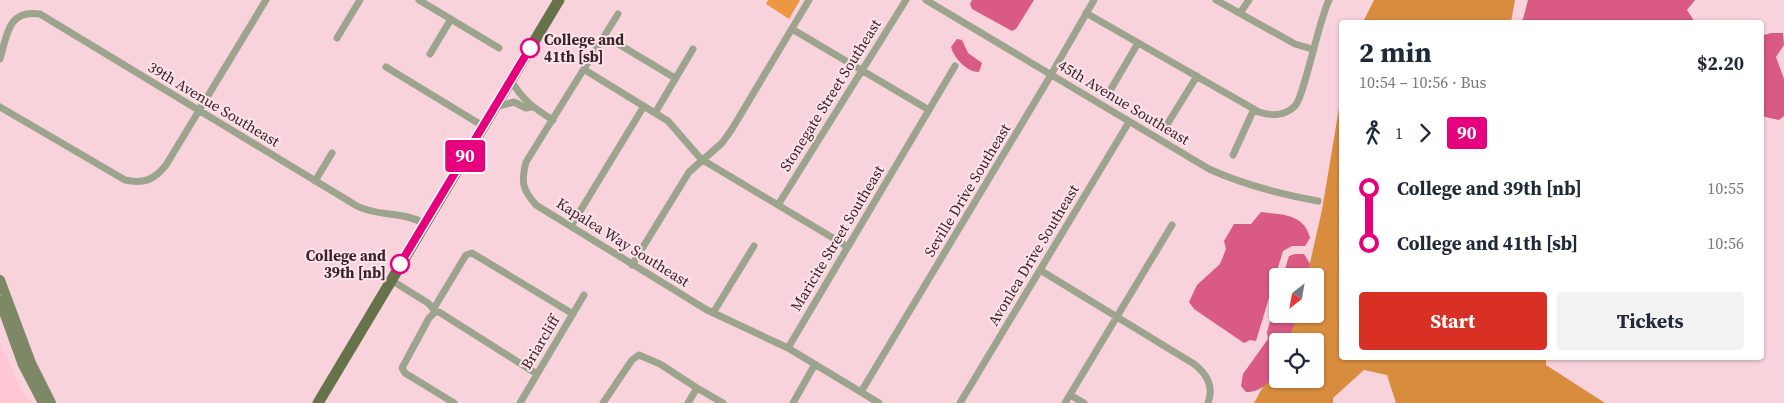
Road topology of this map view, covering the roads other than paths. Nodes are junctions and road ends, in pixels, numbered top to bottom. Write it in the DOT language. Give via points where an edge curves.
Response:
graph roads {
  1 [pos="266,0"];
  2 [pos="360,0"];
  3 [pos="419,0"];
  4 [pos="809,0"];
  5 [pos="906,0"];
  6 [pos="926,0"];
  7 [pos="1094,0"];
  8 [pos="1216,0"];
  9 [pos="1248,0"];
  10 [pos="1329,0"];
  11 [pos="556,1"];
  12 [pos="1086,13"];
  13 [pos="1240,13"];
  14 [pos="618,14"];
  15 [pos="451,19"];
  16 [pos="792,29"];
  17 [pos="605,36"];
  18 [pos="337,38"];
  19 [pos="3,39"];
  20 [pos="1138,43"];
  21 [pos="499,48"];
  22 [pos="693,49"];
  23 [pos="1312,49"];
  24 [pos="430,54"];
  25 [pos="0,57"];
  26 [pos="955,66"];
  27 [pos="386,67"];
  28 [pos="585,70"];
  29 [pos="862,71"];
  30 [pos="1052,74"];
  31 [pos="1197,76"];
  32 [pos="675,78"];
  33 [pos="511,80"];
  34 [pos="1110,89"];
  35 [pos="644,106"];
  36 [pos="0,107"];
  37 [pos="495,107"];
  38 [pos="531,107"];
  39 [pos="1254,109"];
  40 [pos="929,110"];
  41 [pos="199,112"];
  42 [pos="656,113"];
  43 [pos="553,120"];
  44 [pos="1129,122"];
  45 [pos="1168,123"];
  46 [pos="483,126"];
  47 [pos="332,153"];
  48 [pos="1233,155"];
  49 [pos="700,159"];
  50 [pos="315,181"];
  51 [pos="1318,201"];
  52 [pos="778,205"];
  53 [pos="425,224"];
  54 [pos="1172,225"];
  55 [pos="571,226"];
  56 [pos="754,246"];
  57 [pos="848,246"];
  58 [pos="632,265"];
  59 [pos="1040,270"];
  60 [pos="0,280"];
  61 [pos="391,280"];
  62 [pos="584,295"];
  63 [pos="0,301"];
  64 [pos="435,310"];
  65 [pos="710,312"];
  66 [pos="573,314"];
  67 [pos="1117,317"];
  68 [pos="788,348"];
  69 [pos="815,364"];
  70 [pos="538,374"];
  71 [pos="697,388"];
  72 [pos="861,392"];
  73 [pos="1070,395"];
  74 [pos="42,403"];
  75 [pos="51,403"];
  76 [pos="318,403"];
  77 [pos="454,403"];
  78 [pos="520,403"];
  79 [pos="603,403"];
  80 [pos="688,403"];
  81 [pos="723,403"];
  82 [pos="793,403"];
  83 [pos="879,403"];
  84 [pos="960,403"];
  85 [pos="1065,403"];
  86 [pos="1084,403"];
  87 [pos="1208,403"];
  1 -- 41 [label="street"];
  2 -- 18 [label="street"];
  3 -- 15 [label="street"];
  4 -- 16 [label="street"];
  5 -- 29 [label="street, Stonegate Street Southeast"];
  6 -- 30 [label="street, 45th Avenue Southeast"];
  7 -- 12 [label="street, Seville Drive Southeast"];
  8 -- 13 [label="street"];
  9 -- 13 [label="street"];
  10 -- 23 [label="street"];
  11 -- 33 [label="main road"];
  12 -- 20 [label="street"];
  12 -- 30 [label="street, Seville Drive Southeast"];
  13 -- 23 [label="street" via="1295,44"];
  14 -- 17 [label="street"];
  15 -- 21 [label="street"];
  15 -- 24 [label="street"];
  16 -- 29 [label="street"];
  16 -- 49 [label="street" via="732,129 722,143"];
  17 -- 28 [label="street"];
  17 -- 32 [label="street"];
  19 -- 25 [label="street, 39th Avenue Southeast"];
  19 -- 41 [label="street, 39th Avenue Southeast" via="17,17 29,12 40,14"];
  20 -- 31 [label="street"];
  20 -- 34 [label="street"];
  22 -- 32 [label="street"];
  23 -- 39 [label="street" via="1299,100 1286,112 1265,114"];
  26 -- 40 [label="street, Maricite Street Southeast"];
  27 -- 46 [label="street"];
  28 -- 35 [label="street"];
  28 -- 43 [label="street"];
  29 -- 40 [label="street"];
  29 -- 52 [label="street, Stonegate Street Southeast"];
  30 -- 44 [label="street, 45th Avenue Southeast"];
  30 -- 72 [label="street, Seville Drive Southeast"];
  31 -- 39 [label="street"];
  31 -- 45 [label="street"];
  32 -- 42 [label="street"];
  33 -- 37 [label="main road"];
  33 -- 38 [label="street" via="518,94"];
  35 -- 42 [label="street"];
  35 -- 55 [label="street"];
  36 -- 41 [label="street" via="125,180 142,182 159,174"];
  37 -- 38 [label="street" via="514,102"];
  37 -- 46 [label="main road"];
  38 -- 43 [label="street"];
  39 -- 48 [label="street"];
  40 -- 57 [label="street, Maricite Street Southeast"];
  41 -- 50 [label="street, 39th Avenue Southeast"];
  42 -- 49 [label="street" via="668,121"];
  43 -- 55 [label="street, Kapalea Way Southeast" via="526,162 522,179 526,195 536,205"];
  44 -- 51 [label="street, 45th Avenue Southeast" via="1235,181"];
  44 -- 59 [label="street, Avonlea Drive Southeast"];
  46 -- 53 [label="main road"];
  47 -- 50 [label="street"];
  49 -- 52 [label="street"];
  49 -- 58 [label="street"];
  50 -- 53 [label="street, 39th Avenue Southeast" via="367,212 411,217"];
  52 -- 57 [label="street"];
  53 -- 61 [label="main road"];
  54 -- 67 [label="street"];
  55 -- 58 [label="street, Kapalea Way Southeast"];
  56 -- 65 [label="street"];
  57 -- 68 [label="street, Maricite Street Southeast"];
  58 -- 65 [label="street, Kapalea Way Southeast"];
  59 -- 67 [label="street"];
  59 -- 84 [label="street, Avonlea Drive Southeast"];
  60 -- 75 [label="street" via="31,363"];
  61 -- 64 [label="street"];
  61 -- 76 [label="main road"];
  62 -- 66 [label="street, Briarcliff"];
  63 -- 74 [label="street" via="23,365"];
  64 -- 66 [label="street" via="466,255 472,253"];
  64 -- 70 [label="street"];
  64 -- 77 [label="street" via="402,368"];
  65 -- 68 [label="street"];
  66 -- 70 [label="street, Briarcliff"];
  67 -- 73 [label="street"];
  67 -- 87 [label="street" via="1202,371 1211,389"];
  68 -- 69 [label="street"];
  69 -- 72 [label="street"];
  69 -- 82 [label="street"];
  70 -- 78 [label="street, Briarcliff"];
  71 -- 79 [label="street" via="646,356 638,356"];
  71 -- 80 [label="street"];
  71 -- 81 [label="street"];
  72 -- 83 [label="street"];
  73 -- 85 [label="street"];
  73 -- 86 [label="street"];
}
